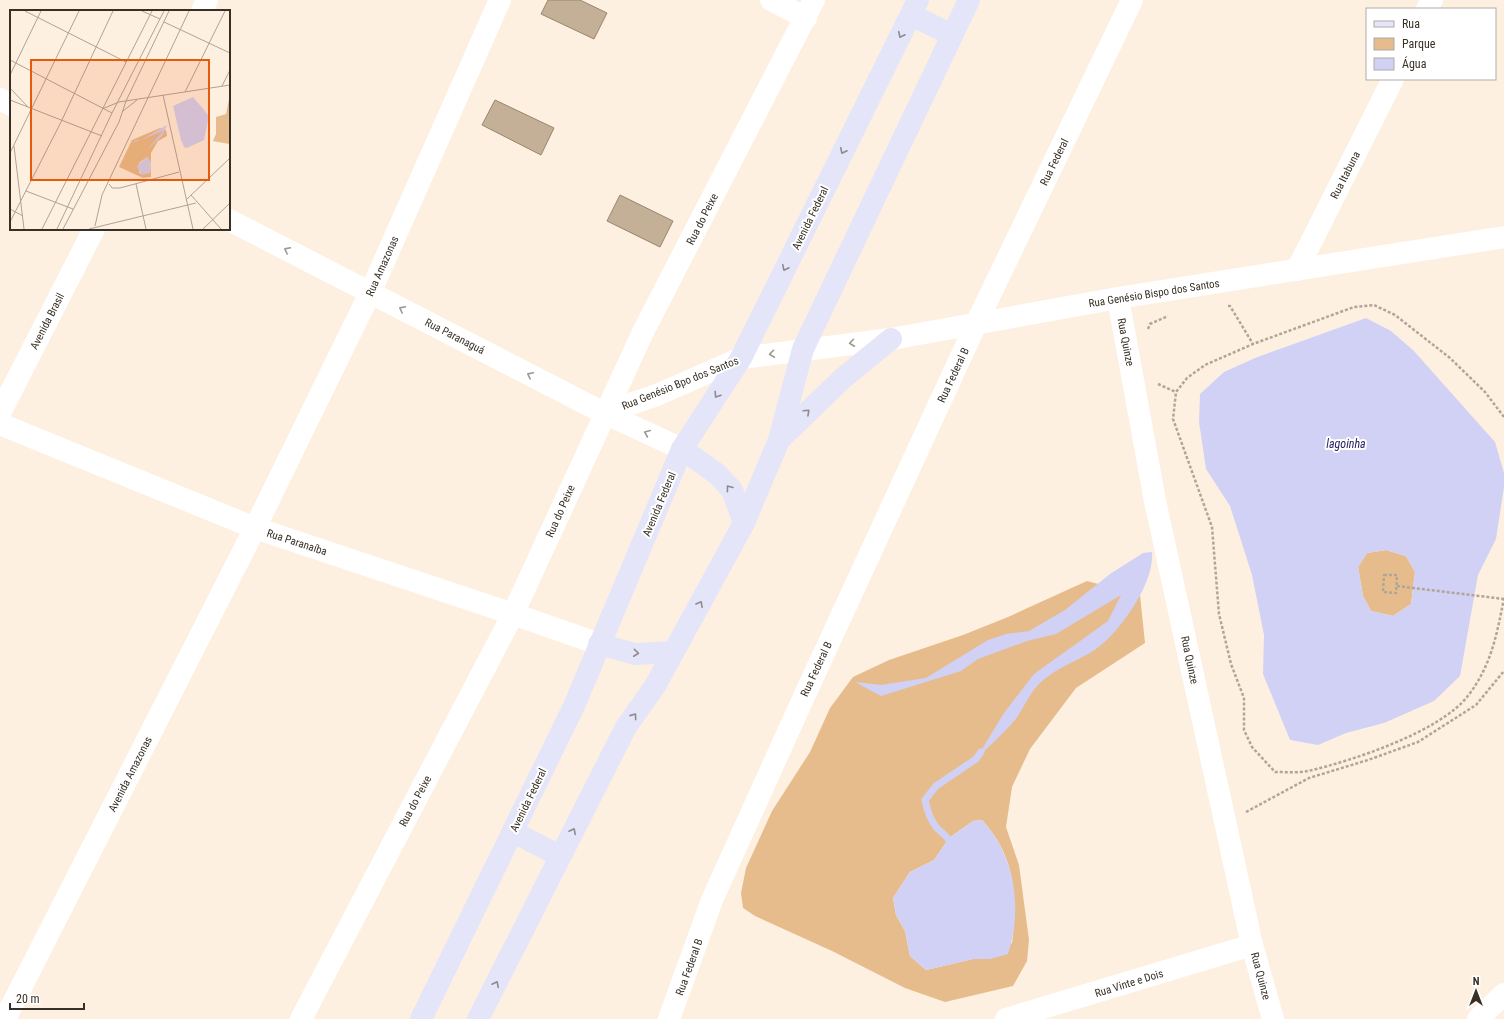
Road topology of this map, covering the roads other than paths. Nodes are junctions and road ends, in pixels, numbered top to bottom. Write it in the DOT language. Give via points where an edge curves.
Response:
graph roads {
  1 [pos="207,0"];
  2 [pos="500,0"];
  3 [pos="771,0"];
  4 [pos="969,0"];
  5 [pos="1132,0"];
  6 [pos="914,7"];
  7 [pos="810,9"];
  8 [pos="202,10"];
  9 [pos="952,35"];
  10 [pos="1392,80"];
  11 [pos="0,99"];
  12 [pos="10,104"];
  13 [pos="230,221"];
  14 [pos="93,230"];
  15 [pos="1504,237"];
  16 [pos="1297,270"];
  17 [pos="370,293"];
  18 [pos="1118,298"];
  19 [pos="976,324"];
  20 [pos="891,339"];
  21 [pos="803,349"];
  22 [pos="741,358"];
  23 [pos="0,413"];
  24 [pos="604,413"];
  25 [pos="0,424"];
  26 [pos="779,440"];
  27 [pos="682,449"];
  28 [pos="744,523"];
  29 [pos="255,528"];
  30 [pos="513,614"];
  31 [pos="599,644"];
  32 [pos="674,652"];
  33 [pos="513,832"];
  34 [pos="560,856"];
  35 [pos="1252,945"];
  36 [pos="1504,994"];
  37 [pos="5,1019"];
  38 [pos="301,1019"];
  39 [pos="421,1019"];
  40 [pos="478,1019"];
  41 [pos="669,1019"];
  42 [pos="1006,1019"];
  43 [pos="1273,1019"];
  44 [pos="1478,1019"];
  1 -- 8 [label="street"];
  2 -- 17 [label="street, Rua Amazonas"];
  3 -- 7 [label="street"];
  4 -- 9 [label="main road"];
  5 -- 19 [label="street, Rua Federal"];
  6 -- 9 [label="main road"];
  6 -- 22 [label="main road, Avenida Federal, one-way"];
  7 -- 24 [label="street, Rua do Peixe" via="643,332"];
  9 -- 21 [label="main road"];
  10 -- 16 [label="street, Rua Itabuna"];
  11 -- 12 [label="street"];
  17 -- 13 [label="street, Rua Paranaguá, one-way"];
  14 -- 23 [label="street, Avenida Brasil"];
  15 -- 16 [label="street, Rua Genésio Bispo dos Santos"];
  16 -- 18 [label="street, Rua Genésio Bispo dos Santos"];
  24 -- 17 [label="street, Rua Paranaguá, one-way"];
  17 -- 29 [label="street, Rua Amazonas"];
  18 -- 19 [label="street, Rua Genésio Bispo dos Santos"];
  18 -- 35 [label="street, Rua Quinze" via="1155,501"];
  19 -- 20 [label="street, Rua Genésio Bispo dos Santos"];
  19 -- 41 [label="street, Rua Federal B" via="712,900"];
  20 -- 21 [label="street, Rua Genésio Bispo dos Santos, one-way"];
  26 -- 20 [label="main road, one-way" via="842,378"];
  21 -- 22 [label="street, Rua Genésio Bpo dos Santos, one-way"];
  21 -- 26 [label="main road"];
  22 -- 24 [label="street, Rua Genésio Bpo dos Santos" via="657,395"];
  22 -- 27 [label="main road, Avenida Federal, one-way"];
  27 -- 24 [label="street, Rua Paranaguá, one-way"];
  24 -- 30 [label="street, Rua do Peixe"];
  25 -- 29 [label="street, Rua Paranaíba"];
  26 -- 28 [label="main road"];
  28 -- 27 [label="main road, one-way" via="732,490 717,474"];
  27 -- 31 [label="main road, Avenida Federal"];
  32 -- 28 [label="main road, one-way"];
  29 -- 30 [label="street, Rua Paranaíba"];
  29 -- 37 [label="street, Avenida Amazonas"];
  30 -- 31 [label="street, Rua Paranaíba"];
  30 -- 38 [label="street, Rua do Peixe"];
  31 -- 32 [label="main road, one-way" via="635,654"];
  31 -- 33 [label="main road, Avenida Federal" via="574,706"];
  34 -- 32 [label="main road, one-way" via="626,727 655,686"];
  33 -- 34 [label="main road"];
  33 -- 39 [label="main road, Avenida Federal"];
  40 -- 34 [label="main road, one-way"];
  35 -- 42 [label="street, Rua Vinte e Dois"];
  35 -- 43 [label="street, Rua Quinze"];
  36 -- 44 [label="street"];
}
